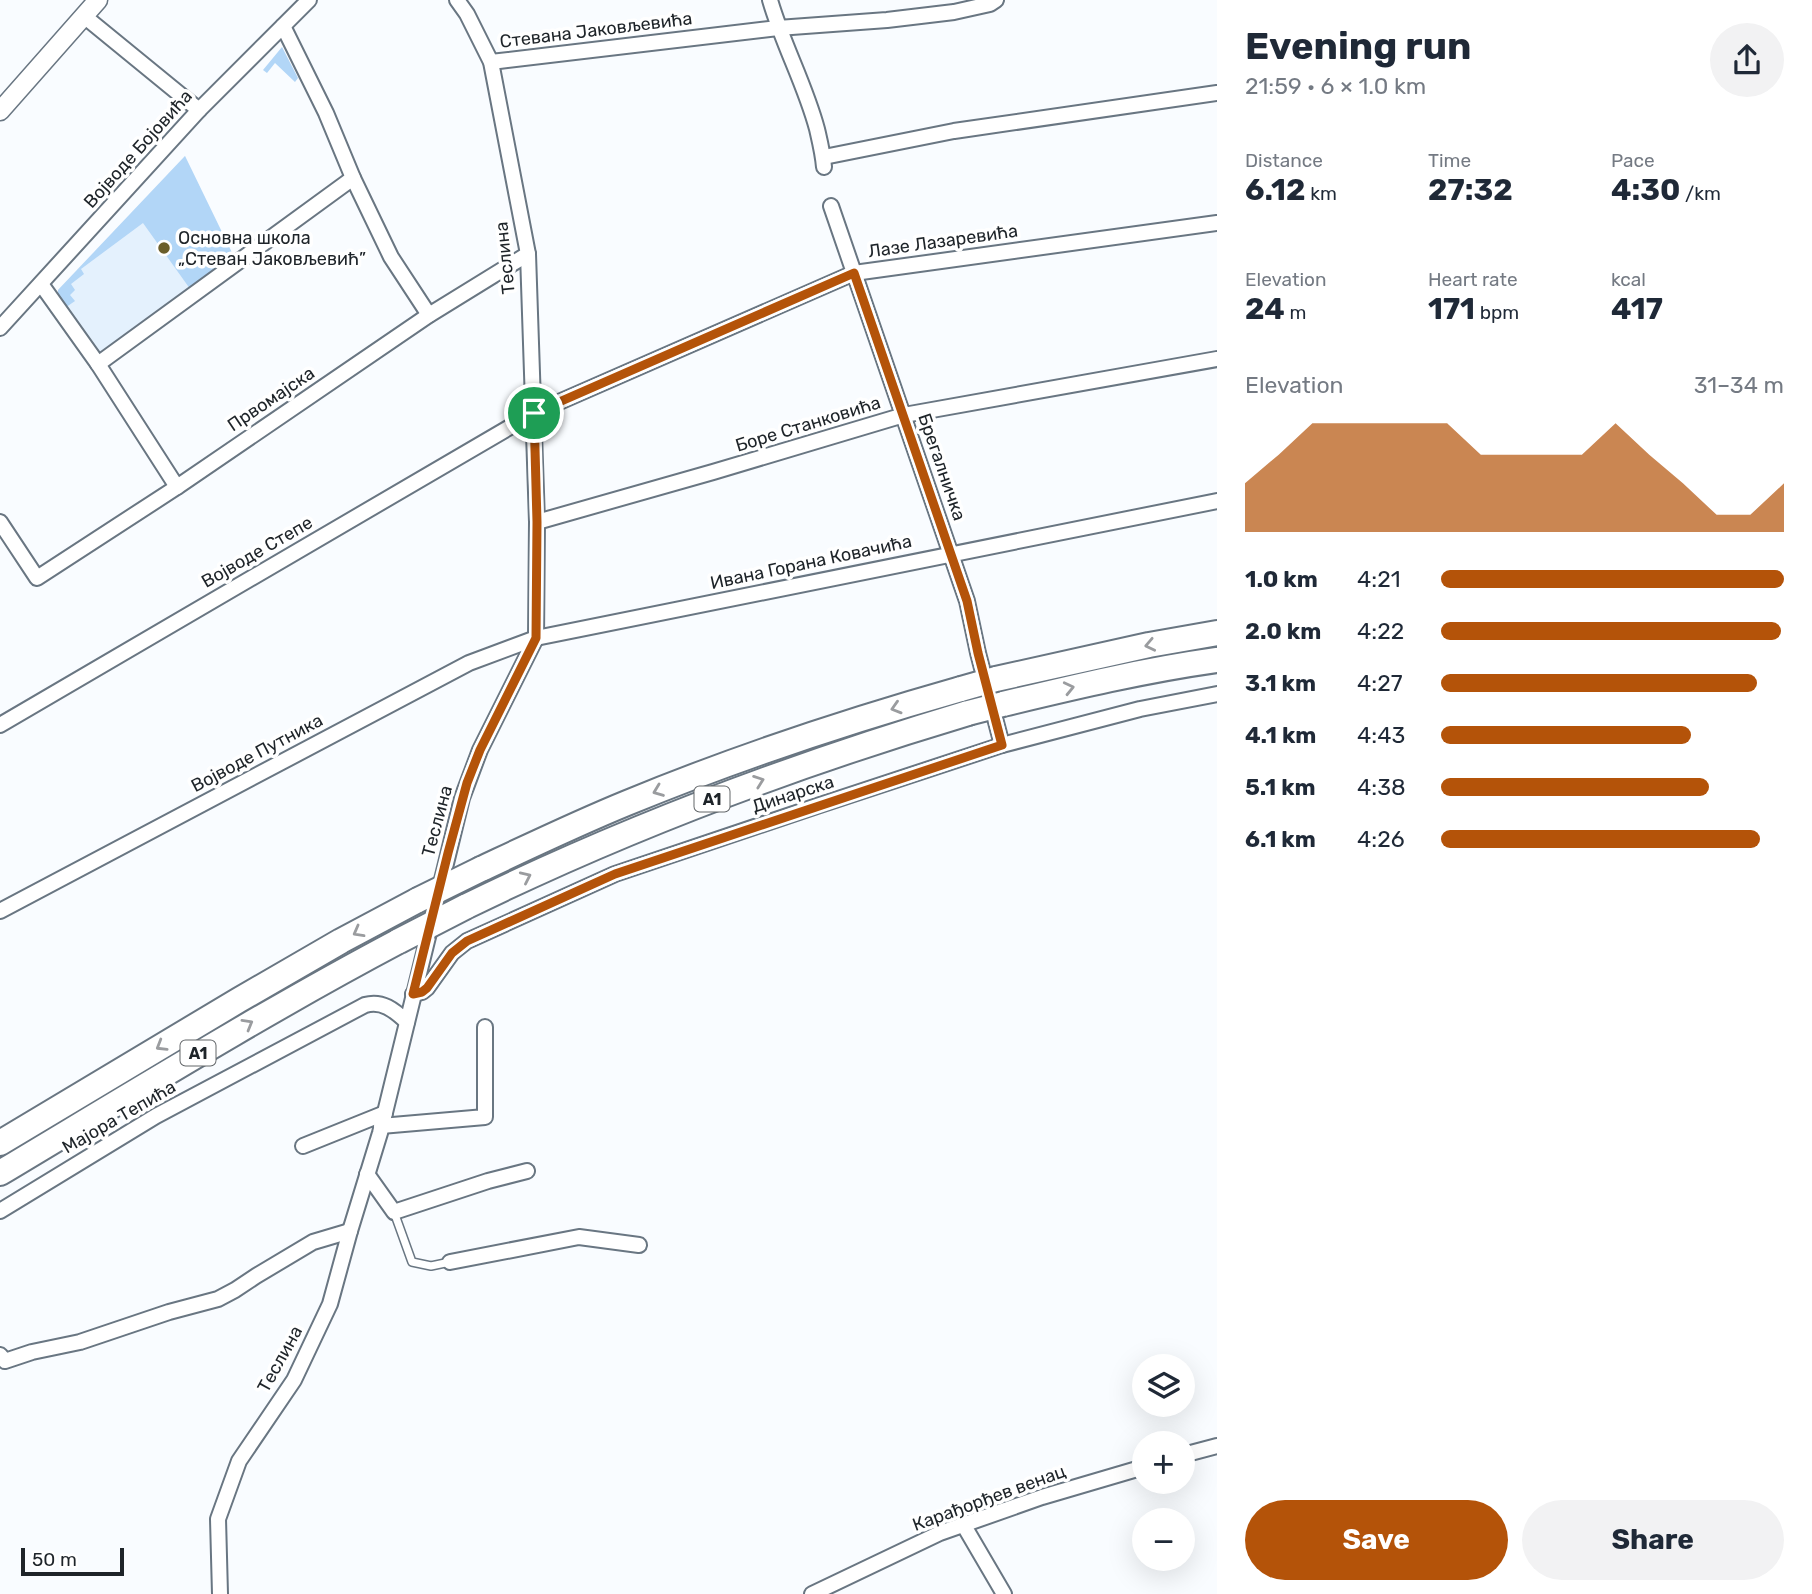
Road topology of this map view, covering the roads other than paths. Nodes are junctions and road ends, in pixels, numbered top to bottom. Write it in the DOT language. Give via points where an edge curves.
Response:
graph roads {
  1 [pos="98,0"];
  2 [pos="309,0"];
  3 [pos="457,0"];
  4 [pos="770,0"];
  5 [pos="996,0"];
  6 [pos="84,16"];
  7 [pos="283,26"];
  8 [pos="778,27"];
  9 [pos="491,62"];
  10 [pos="1217,93"];
  11 [pos="199,110"];
  12 [pos="0,111"];
  13 [pos="353,178"];
  14 [pos="831,206"];
  15 [pos="1217,223"];
  16 [pos="528,254"];
  17 [pos="854,273"];
  18 [pos="41,284"];
  19 [pos="429,315"];
  20 [pos="0,328"];
  21 [pos="1217,359"];
  22 [pos="98,364"];
  23 [pos="534,413"];
  24 [pos="904,415"];
  25 [pos="177,486"];
  26 [pos="1217,500"];
  27 [pos="537,522"];
  28 [pos="1,524"];
  29 [pos="950,554"];
  30 [pos="1217,633"];
  31 [pos="536,638"];
  32 [pos="1217,660"];
  33 [pos="1217,694"];
  34 [pos="0,725"];
  35 [pos="1002,745"];
  36 [pos="0,911"];
  37 [pos="413,994"];
  38 [pos="407,1022"];
  39 [pos="485,1027"];
  40 [pos="383,1119"];
  41 [pos="0,1143"];
  42 [pos="303,1146"];
  43 [pos="527,1171"];
  44 [pos="0,1173"];
  45 [pos="367,1174"];
  46 [pos="0,1211"];
  47 [pos="394,1212"];
  48 [pos="350,1231"];
  49 [pos="639,1245"];
  50 [pos="450,1262"];
  51 [pos="0,1355"];
  52 [pos="1217,1446"];
  53 [pos="1195,1452"];
  54 [pos="1132,1471"];
  55 [pos="963,1524"];
  56 [pos="220,1594"];
  57 [pos="813,1594"];
  58 [pos="1004,1594"];
  1 -- 6 [label="street"];
  2 -- 7 [label="street, Војводе Бојовића"];
  3 -- 9 [label="street, Теслина"];
  4 -- 8 [label="street"];
  5 -- 8 [label="street, Стевана Јаковљевића" via="954,12"];
  6 -- 11 [label="street"];
  6 -- 12 [label="street"];
  7 -- 11 [label="street, Војводе Бојовића"];
  7 -- 13 [label="street"];
  8 -- 9 [label="street, Стевана Јаковљевића"];
  8 -- 10 [label="street" via="809,100 824,162 954,131"];
  9 -- 16 [label="street, Теслина"];
  11 -- 18 [label="street, Војводе Бојовића"];
  13 -- 19 [label="street" via="391,257"];
  13 -- 22 [label="street"];
  14 -- 17 [label="street, Брегалничка"];
  15 -- 17 [label="street, Лазе Лазаревића"];
  16 -- 19 [label="street, Првомајска"];
  16 -- 23 [label="street, Теслина"];
  17 -- 23 [label="street, Лазе Лазаревића"];
  17 -- 24 [label="street, Брегалничка"];
  18 -- 20 [label="street, Војводе Бојовића"];
  18 -- 22 [label="street"];
  19 -- 25 [label="street, Првомајска"];
  21 -- 24 [label="street, Боре Станковића"];
  22 -- 25 [label="street"];
  23 -- 27 [label="street, Теслина"];
  23 -- 34 [label="street, Војводе Степе"];
  24 -- 27 [label="street, Боре Станковића"];
  24 -- 29 [label="street, Брегалничка"];
  25 -- 28 [label="street, Првомајска" via="37,578"];
  26 -- 29 [label="street, Ивана Горана Ковачића"];
  27 -- 31 [label="street, Теслина"];
  29 -- 31 [label="street, Ивана Горана Ковачића"];
  29 -- 35 [label="street, Брегалничка" via="967,601"];
  30 -- 41 [label="highway, A1, one-way, bridge" via="961,688 840,725 590,818 341,941"];
  31 -- 36 [label="street, Војводе Путника" via="469,663"];
  31 -- 37 [label="street, Теслина" via="467,783"];
  44 -- 32 [label="highway, A1, one-way, bridge" via="339,972 599,844 807,763 968,713 1110,679"];
  33 -- 35 [label="street, Динарска"];
  35 -- 37 [label="street, Динарска" via="615,874 467,941 452,953 427,988"];
  37 -- 38 [label="street, Теслина"];
  38 -- 40 [label="street, Теслина"];
  38 -- 46 [label="street, Мајора Тепића" via="380,1003 365,1005 156,1116"];
  39 -- 40 [label="street" via="485,1117"];
  40 -- 42 [label="street"];
  40 -- 45 [label="street, Теслина"];
  43 -- 47 [label="street"];
  45 -- 47 [label="street"];
  45 -- 48 [label="street, Теслина"];
  47 -- 50 [label="lane" via="412,1262 431,1266"];
  48 -- 51 [label="street" via="313,1242 218,1299 80,1342 5,1361"];
  48 -- 56 [label="street, Теслина" via="330,1304 294,1380 239,1461 222,1507 218,1519"];
  49 -- 50 [label="street" via="579,1237"];
  52 -- 53 [label="street"];
  54 -- 55 [label="street, Карађорђев венац"];
  55 -- 57 [label="street, Карађорђев венац"];
  55 -- 58 [label="street"];
}
